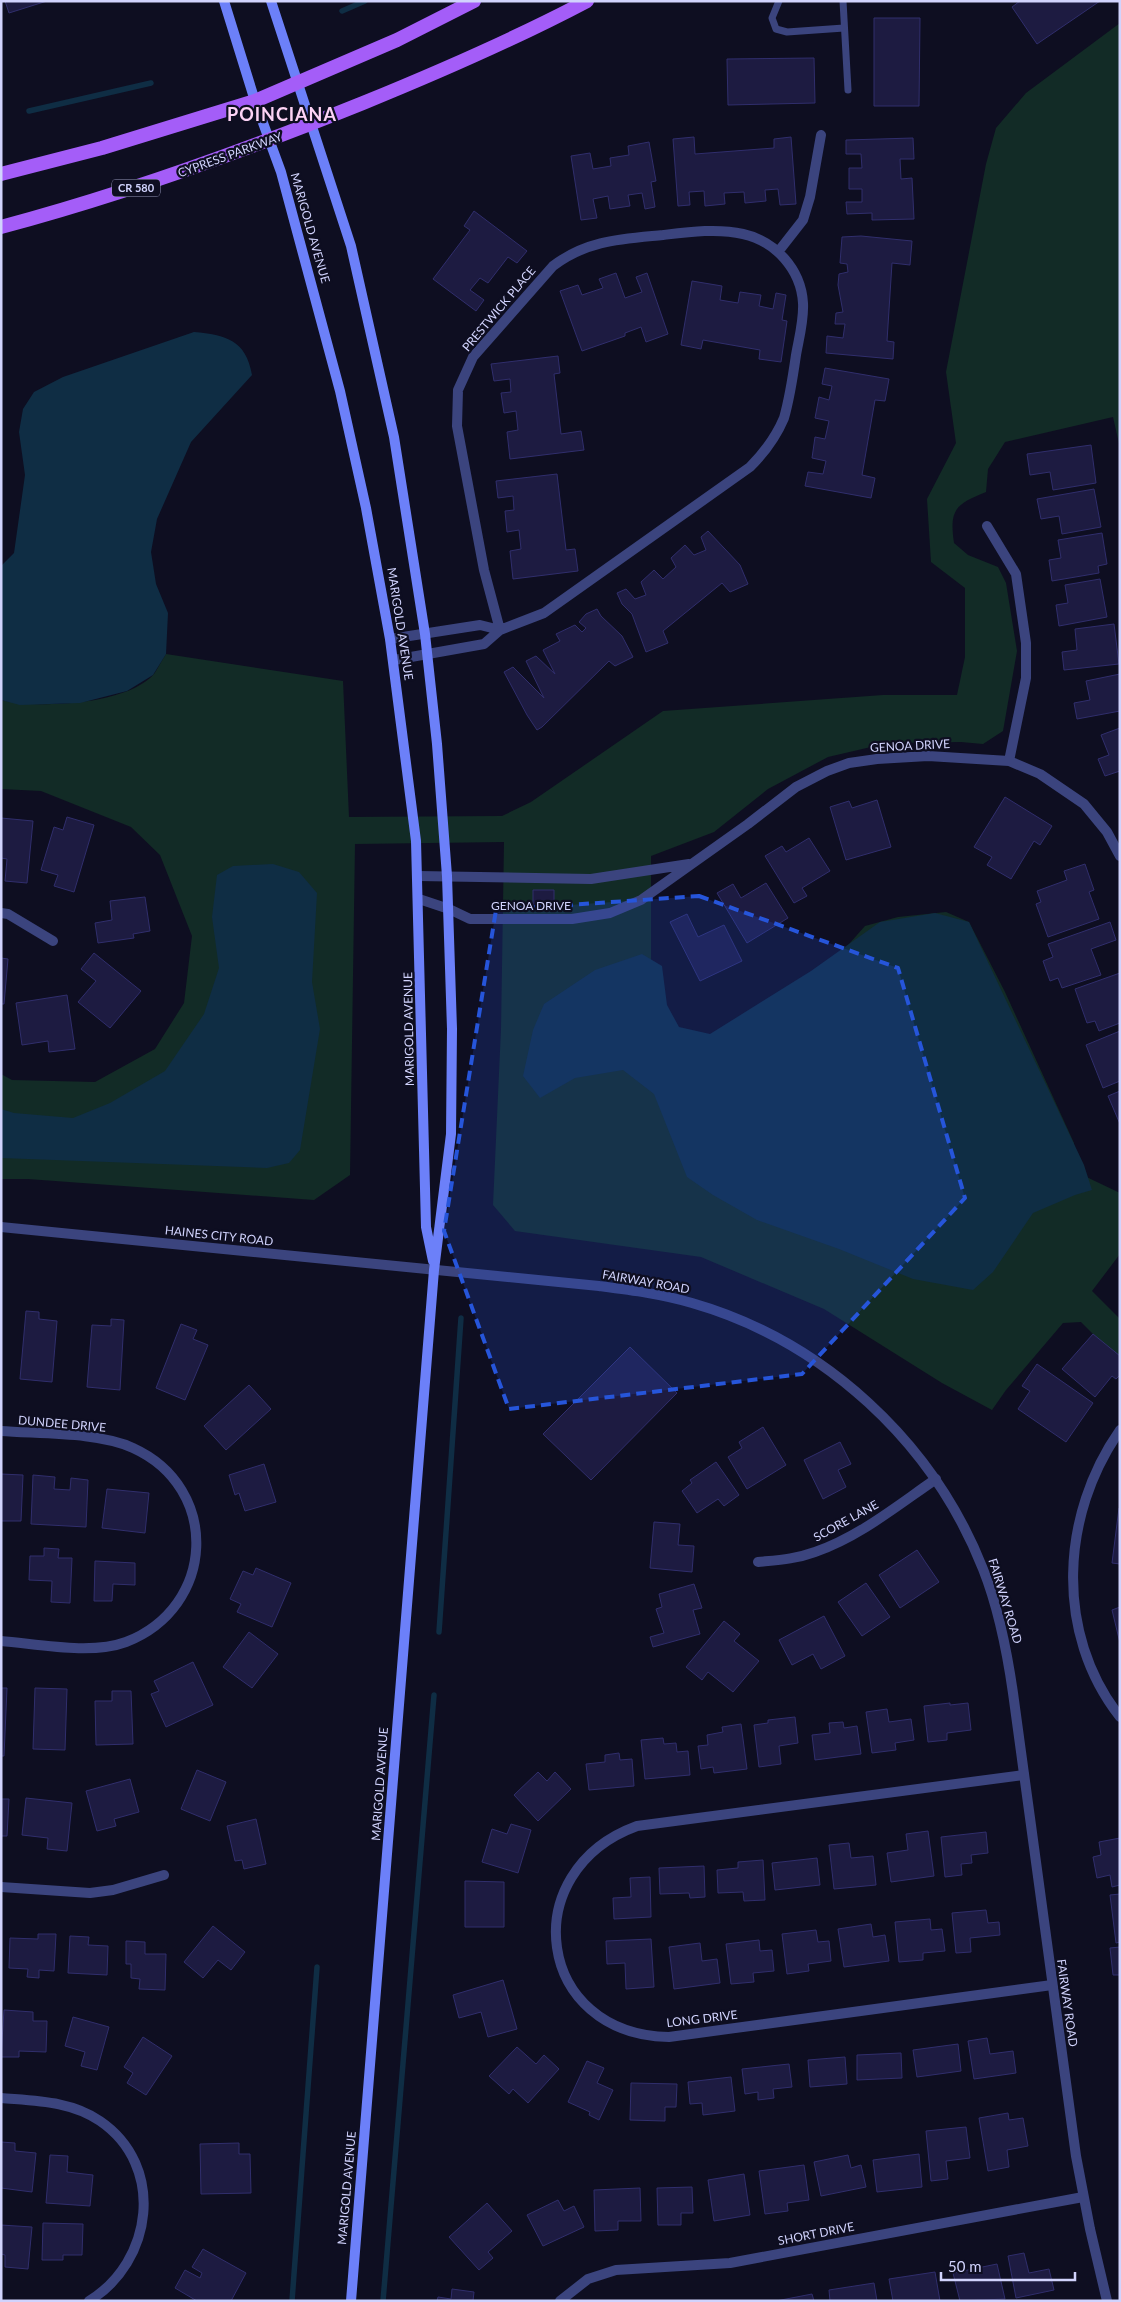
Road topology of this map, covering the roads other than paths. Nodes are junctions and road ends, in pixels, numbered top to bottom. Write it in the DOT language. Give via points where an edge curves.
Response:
graph roads {
  1 [pos="224,1"];
  2 [pos="271,1"];
  3 [pos="474,1"];
  4 [pos="587,1"];
  5 [pos="779,1"];
  6 [pos="843,1"];
  7 [pos="844,28"];
  8 [pos="297,84"];
  9 [pos="848,90"];
  10 [pos="255,101"];
  11 [pos="312,124"];
  12 [pos="822,134"];
  13 [pos="269,141"];
  14 [pos="1,174"];
  15 [pos="1,228"];
  16 [pos="778,252"];
  17 [pos="988,526"];
  18 [pos="500,630"];
  19 [pos="425,634"];
  20 [pos="390,639"];
  21 [pos="427,655"];
  22 [pos="394,660"];
  23 [pos="1009,760"];
  24 [pos="1120,856"];
  25 [pos="692,864"];
  26 [pos="418,876"];
  27 [pos="447,876"];
  28 [pos="419,899"];
  29 [pos="449,908"];
  30 [pos="1,913"];
  31 [pos="53,941"];
  32 [pos="1,1228"];
  33 [pos="434,1270"];
  34 [pos="1120,1430"];
  35 [pos="1,1431"];
  36 [pos="936,1479"];
  37 [pos="758,1562"];
  38 [pos="1,1642"];
  39 [pos="1120,1717"];
  40 [pos="1024,1775"];
  41 [pos="164,1875"];
  42 [pos="1,1887"];
  43 [pos="1052,1985"];
  44 [pos="1,2098"];
  45 [pos="1083,2197"];
  46 [pos="89,2301"];
  47 [pos="351,2301"];
  48 [pos="560,2301"];
  49 [pos="1107,2301"];
  1 -- 10 [label="main road, MARIGOLD AVENUE"];
  2 -- 8 [label="main road, MARIGOLD AVENUE"];
  3 -- 8 [label="main road" via="397,40"];
  4 -- 11 [label="main road, CYPRESS PARKWAY" via="448,68"];
  5 -- 7 [label="lane" via="772,18 776,29 787,32"];
  6 -- 7 [label="lane"];
  7 -- 9 [label="lane"];
  8 -- 10 [label="main road"];
  8 -- 11 [label="main road, MARIGOLD AVENUE"];
  10 -- 13 [label="main road, MARIGOLD AVENUE"];
  10 -- 14 [label="main road" via="102,148"];
  11 -- 13 [label="main road, CYPRESS PARKWAY"];
  11 -- 19 [label="main road, MARIGOLD AVENUE" via="351,246 394,437"];
  12 -- 16 [label="street" via="803,220"];
  13 -- 15 [label="main road, CYPRESS PARKWAY / CR 580" via="158,181"];
  13 -- 20 [label="main road, MARIGOLD AVENUE" via="281,172 340,391"];
  16 -- 18 [label="street, PRESTWICK PLACE" via="797,278 803,314 784,418 778,434 763,455 665,529 544,613"];
  16 -- 18 [label="street, PRESTWICK PLACE" via="754,236 730,232 619,239 586,246 553,266 473,357 458,390 457,426 484,570"];
  17 -- 23 [label="street" via="1016,574 1026,643 1026,678"];
  18 -- 19 [label="street" via="480,625"];
  18 -- 21 [label="street, PRESTWICK PLACE" via="484,644"];
  19 -- 20 [label="street"];
  19 -- 21 [label="main road, MARIGOLD AVENUE"];
  20 -- 22 [label="main road, MARIGOLD AVENUE"];
  21 -- 22 [label="street, PRESTWICK PLACE"];
  21 -- 27 [label="main road, MARIGOLD AVENUE"];
  22 -- 26 [label="main road, MARIGOLD AVENUE"];
  23 -- 24 [label="street, GENOA DRIVE" via="1040,774 1084,804 1107,832"];
  23 -- 25 [label="street, GENOA DRIVE" via="928,756 858,762 827,771 796,786"];
  25 -- 27 [label="street, GENOA DRIVE" via="591,879"];
  25 -- 29 [label="street, GENOA DRIVE" via="641,900 610,913 572,919 470,919"];
  26 -- 27 [label="street, GENOA DRIVE"];
  26 -- 28 [label="main road, MARIGOLD AVENUE"];
  27 -- 29 [label="main road, MARIGOLD AVENUE"];
  28 -- 29 [label="street, GENOA DRIVE"];
  28 -- 33 [label="main road, MARIGOLD AVENUE" via="426,1227"];
  29 -- 33 [label="main road, MARIGOLD AVENUE" via="451,1134"];
  30 -- 31 [label="street"];
  32 -- 33 [label="street, HAINES CITY ROAD"];
  33 -- 36 [label="street, FAIRWAY ROAD" via="633,1290 692,1303 737,1318 785,1342 839,1378 888,1421"];
  33 -- 47 [label="main road, MARIGOLD AVENUE"];
  34 -- 39 [label="street" via="1096,1469 1083,1502 1075,1540 1073,1582 1074,1606 1083,1648 1101,1690"];
  35 -- 38 [label="street, DUNDEE DRIVE" via="105,1439 143,1452 181,1489 192,1514 197,1543 191,1575 176,1605 153,1628 139,1636 116,1645 91,1648"];
  36 -- 37 [label="street, SCORE LANE" via="864,1528 832,1545 787,1560"];
  36 -- 40 [label="street, FAIRWAY ROAD" via="962,1522 990,1588 1008,1658"];
  40 -- 43 [label="street, FAIRWAY ROAD"];
  40 -- 43 [label="street, LONG DRIVE" via="629,1829 592,1851 570,1878 558,1911 556,1945 565,1976 583,2002 608,2022 653,2037"];
  41 -- 42 [label="street" via="113,1890 90,1893"];
  43 -- 45 [label="street, FAIRWAY ROAD"];
  44 -- 46 [label="street" via="55,2103 87,2114 114,2133 126,2146 138,2168 144,2206 138,2243 118,2277"];
  45 -- 48 [label="street, SHORT DRIVE" via="730,2263 616,2270 588,2279"];
  45 -- 49 [label="street, FAIRWAY ROAD"];
}
